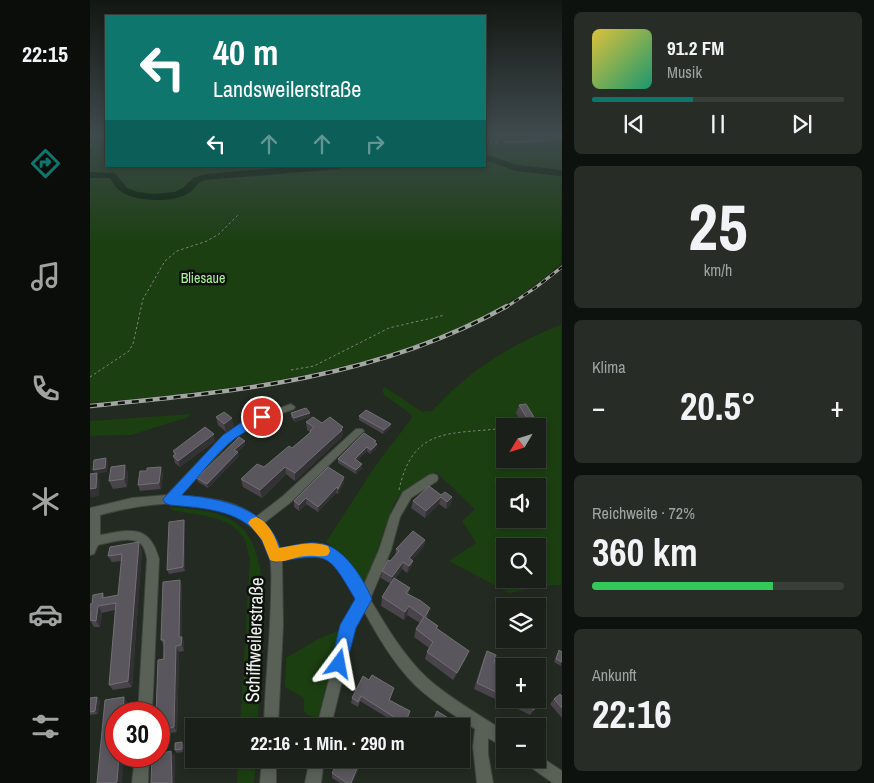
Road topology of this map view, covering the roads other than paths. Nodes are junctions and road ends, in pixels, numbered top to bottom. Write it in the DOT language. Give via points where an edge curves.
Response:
graph roads {
  1 [pos="291,407"];
  2 [pos="359,431"];
  3 [pos="433,478"];
  4 [pos="170,499"];
  5 [pos="92,512"];
  6 [pos="256,523"];
  7 [pos="92,545"];
  8 [pos="275,555"];
  9 [pos="364,599"];
  10 [pos="146,702"];
  11 [pos="271,718"];
  12 [pos="326,718"];
  13 [pos="484,726"];
  14 [pos="496,735"];
  15 [pos="141,767"];
  16 [pos="269,768"];
  17 [pos="315,768"];
  18 [pos="544,768"];
  19 [pos="562,780"];
  20 [pos="140,783"];
  21 [pos="268,783"];
  22 [pos="312,783"];
  23 [pos="485,783"];
  1 -- 4 [label="street" via="252,421 227,438"];
  2 -- 6 [label="street" via="287,499"];
  3 -- 9 [label="street" via="403,500"];
  4 -- 5 [label="street"];
  4 -- 6 [label="street" via="213,503 230,508"];
  5 -- 7 [label="street"];
  6 -- 8 [label="street" via="268,537"];
  7 -- 10 [label="street" via="135,535 146,539 151,548"];
  8 -- 9 [label="street" via="307,549 326,552 343,565"];
  8 -- 11 [label="street, Schiffweilerstraße" via="277,615"];
  9 -- 12 [label="street" via="348,625"];
  9 -- 13 [label="street" via="386,638 414,674 435,693"];
  13 -- 14 [label="street"];
  13 -- 23 [label="street" via="480,750"];
  15 -- 20 [label="street"];
  16 -- 21 [label="street"];
  17 -- 22 [label="street"];
  18 -- 19 [label="street"];
}
